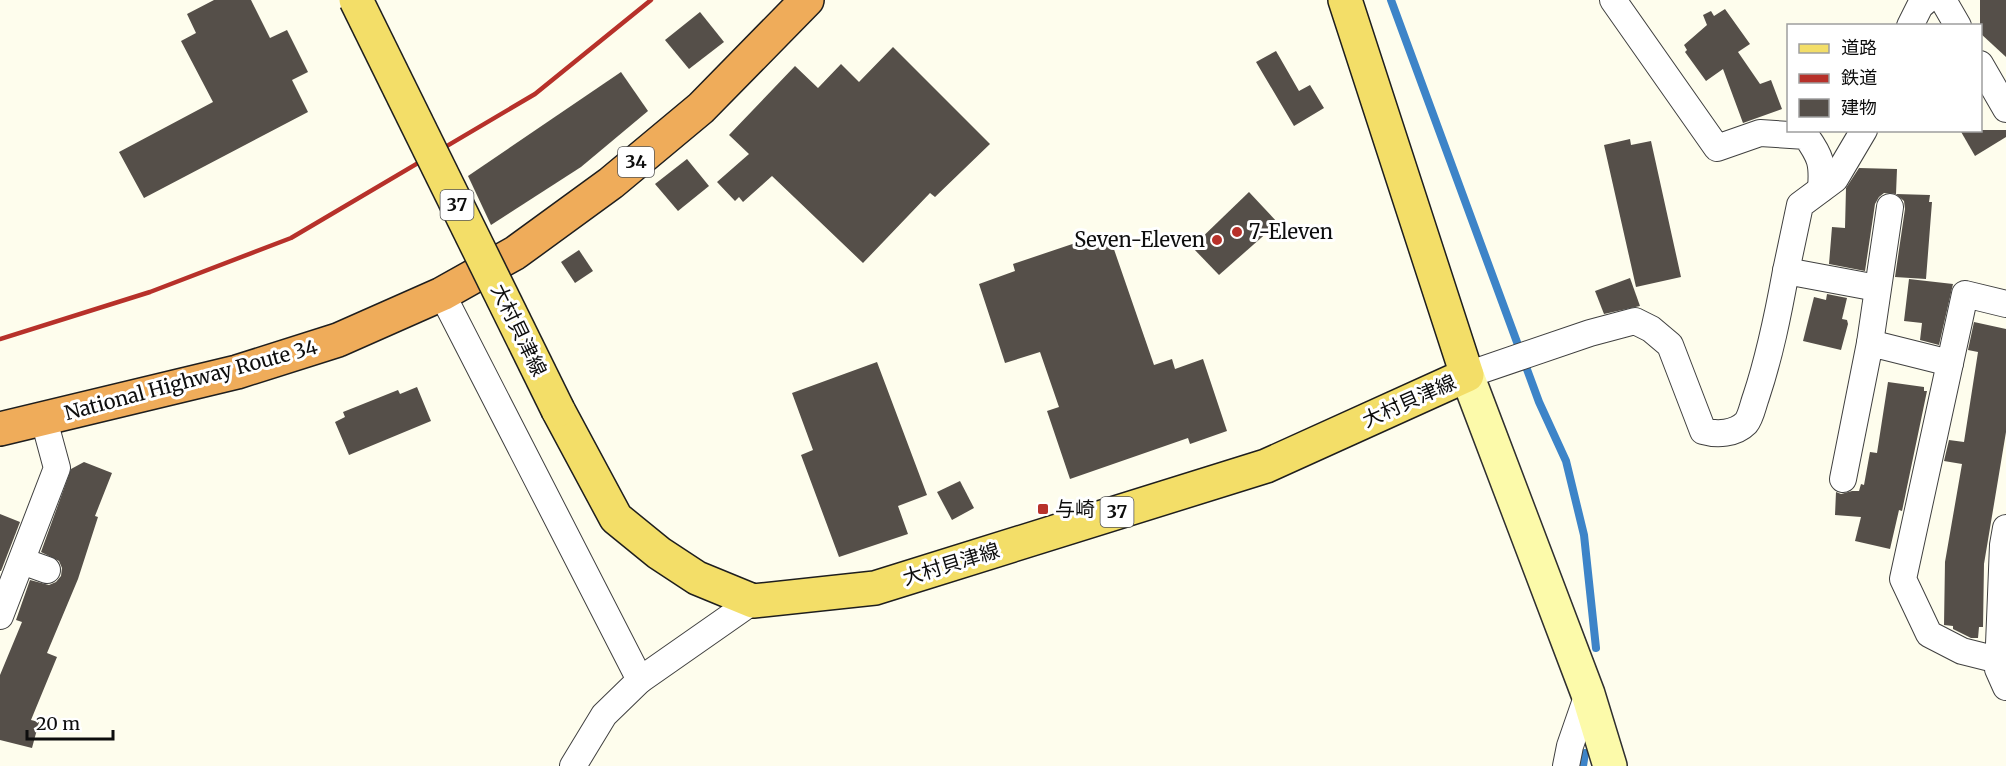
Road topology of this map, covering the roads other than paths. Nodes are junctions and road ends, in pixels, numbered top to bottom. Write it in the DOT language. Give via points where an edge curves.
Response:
graph roads {
  1 [pos="356,0"];
  2 [pos="807,0"];
  3 [pos="1345,0"];
  4 [pos="1613,0"];
  5 [pos="1927,0"];
  6 [pos="1943,0"];
  7 [pos="1911,24"];
  8 [pos="1957,24"];
  9 [pos="1982,67"];
  10 [pos="2006,109"];
  11 [pos="1863,132"];
  12 [pos="1821,189"];
  13 [pos="1890,207"];
  14 [pos="1786,271"];
  15 [pos="1877,288"];
  16 [pos="442,294"];
  17 [pos="2006,304"];
  18 [pos="1870,343"];
  19 [pos="1950,363"];
  20 [pos="1467,375"];
  21 [pos="44,420"];
  22 [pos="0,429"];
  23 [pos="1843,479"];
  24 [pos="2006,528"];
  25 [pos="21,561"];
  26 [pos="47,570"];
  27 [pos="753,601"];
  28 [pos="0,616"];
  29 [pos="1998,660"];
  30 [pos="640,680"];
  31 [pos="2006,687"];
  32 [pos="1588,694"];
  33 [pos="573,766"];
  34 [pos="1566,766"];
  35 [pos="1610,766"];
  1 -- 27 [label="main road, 大村貝津線 / 37, bridge" via="558,410 616,519 697,578"];
  2 -- 16 [label="highway, National Highway Route 34 / 34" via="701,108 611,183 515,254"];
  3 -- 20 [label="main road, 大村貝津線"];
  4 -- 12 [label="street" via="1717,148 1760,133 1806,136 1823,167"];
  5 -- 7 [label="street"];
  6 -- 8 [label="street"];
  9 -- 10 [label="street"];
  11 -- 12 [label="street" via="1835,179"];
  12 -- 14 [label="street" via="1800,205"];
  13 -- 15 [label="street"];
  14 -- 15 [label="street"];
  14 -- 20 [label="street" via="1762,379 1747,421 1734,432 1703,431 1670,345 1635,321"];
  15 -- 18 [label="street"];
  16 -- 21 [label="highway, National Highway Route 34 / 34" via="327,344 237,372"];
  16 -- 30 [label="street"];
  17 -- 19 [label="street" via="1965,294"];
  18 -- 19 [label="street"];
  18 -- 23 [label="street"];
  19 -- 29 [label="street" via="1903,579 1929,634 1962,651"];
  20 -- 27 [label="main road, 大村貝津線 / 37" via="1255,469 875,588"];
  20 -- 32 [label="main road"];
  21 -- 22 [label="highway, National Highway Route 34 / 34"];
  21 -- 25 [label="street" via="57,468"];
  24 -- 29 [label="street"];
  25 -- 26 [label="street"];
  25 -- 28 [label="street"];
  27 -- 30 [label="street"];
  29 -- 31 [label="street"];
  30 -- 33 [label="street" via="604,715"];
  32 -- 34 [label="street"];
  32 -- 35 [label="main road"];
}
